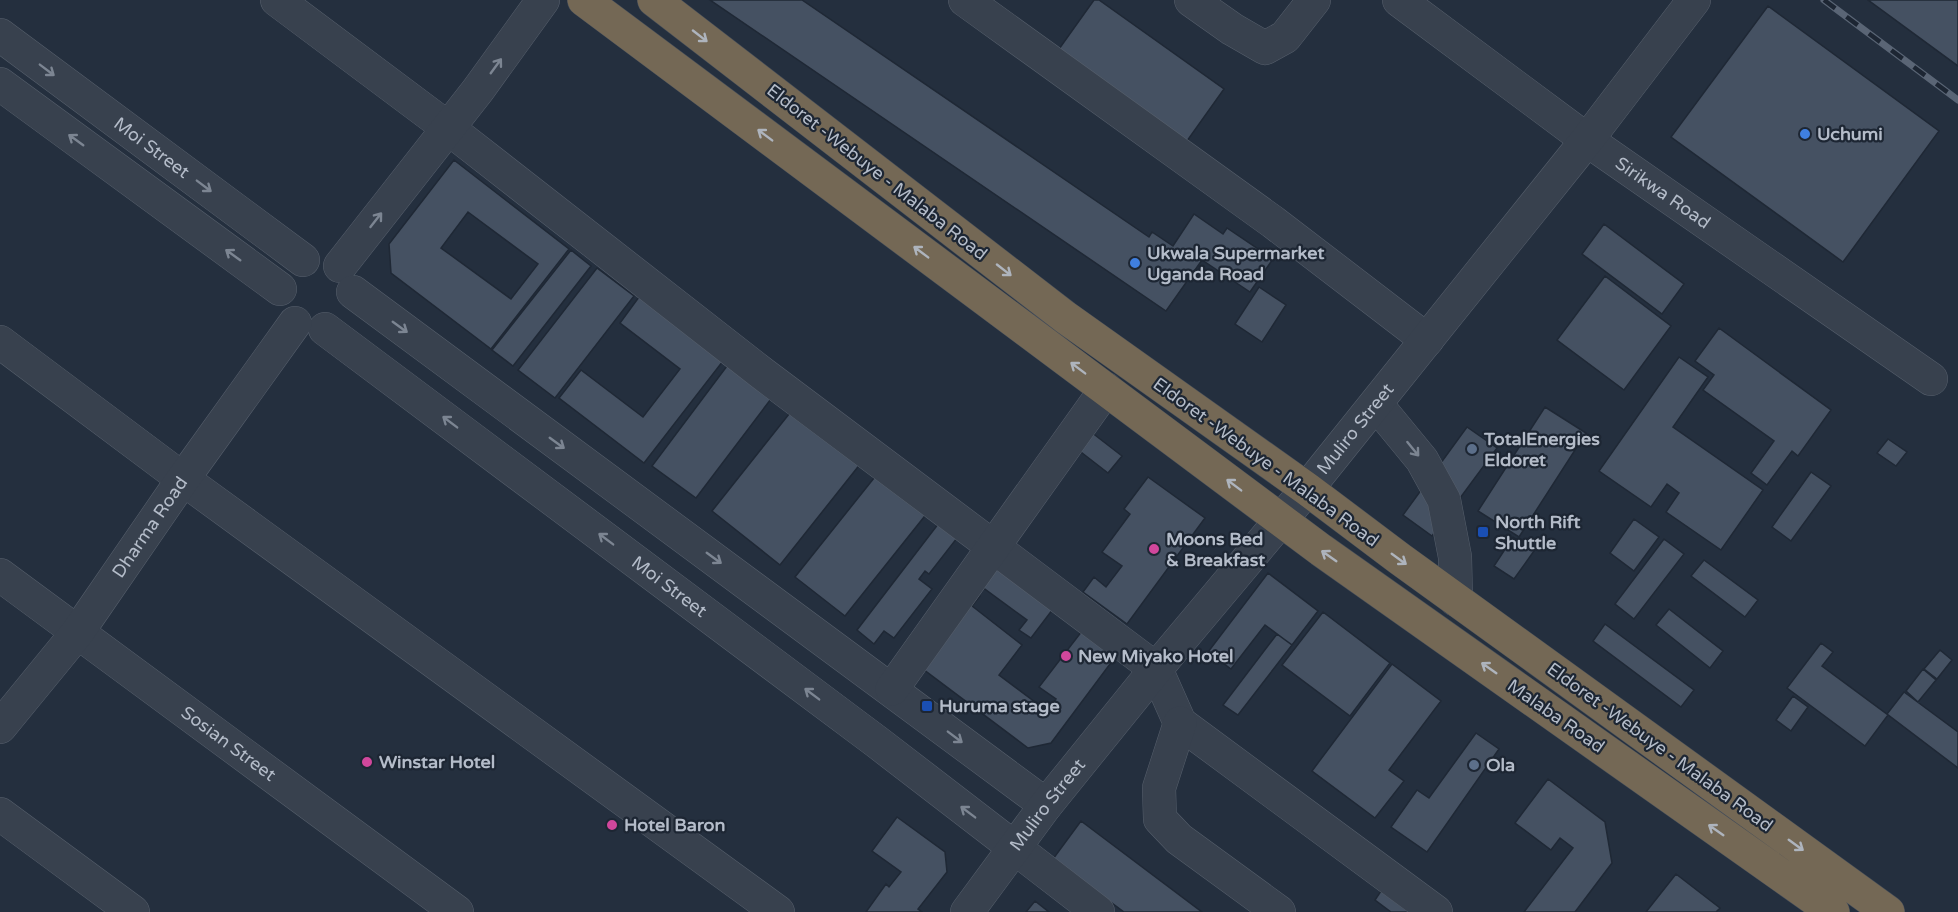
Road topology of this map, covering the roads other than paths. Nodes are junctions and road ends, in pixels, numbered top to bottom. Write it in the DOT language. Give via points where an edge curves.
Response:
graph roads {
  1 [pos="277,0"];
  2 [pos="543,0"];
  3 [pos="584,0"];
  4 [pos="654,0"];
  5 [pos="965,0"];
  6 [pos="1191,0"];
  7 [pos="1314,0"];
  8 [pos="1399,0"];
  9 [pos="1694,0"];
  10 [pos="0,35"];
  11 [pos="0,84"];
  12 [pos="448,128"];
  13 [pos="1587,140"];
  14 [pos="303,260"];
  15 [pos="347,279"];
  16 [pos="280,289"];
  17 [pos="310,326"];
  18 [pos="1427,340"];
  19 [pos="0,342"];
  20 [pos="1931,380"];
  21 [pos="1106,389"];
  22 [pos="1376,404"];
  23 [pos="183,479"];
  24 [pos="1307,489"];
  25 [pos="1281,520"];
  26 [pos="993,547"];
  27 [pos="0,575"];
  28 [pos="1456,600"];
  29 [pos="77,633"];
  30 [pos="1156,669"];
  31 [pos="892,689"];
  32 [pos="1180,723"];
  33 [pos="0,727"];
  34 [pos="1046,805"];
  35 [pos="0,814"];
  36 [pos="1014,847"];
  37 [pos="1265,908"];
  38 [pos="133,912"];
  39 [pos="457,912"];
  40 [pos="778,912"];
  41 [pos="968,912"];
  42 [pos="1098,912"];
  43 [pos="1436,912"];
  44 [pos="1833,912"];
  45 [pos="1888,912"];
  1 -- 12 [label="street"];
  12 -- 2 [label="street, one-way"];
  21 -- 3 [label="highway, Eldoret -Webuye - Malaba Road, one-way"];
  4 -- 24 [label="highway, Eldoret -Webuye - Malaba Road, one-way" via="1065,317"];
  5 -- 18 [label="street" via="1273,222"];
  6 -- 7 [label="street" via="1265,48 1285,37"];
  8 -- 13 [label="street, Sirikwa Road"];
  9 -- 13 [label="street, Muliro Street"];
  10 -- 14 [label="street, Moi Street, one-way"];
  16 -- 11 [label="street, Moi Street, one-way"];
  15 -- 12 [label="street, one-way"];
  12 -- 26 [label="street" via="763,374"];
  13 -- 18 [label="street, Muliro Street"];
  13 -- 20 [label="street, Sirikwa Road"];
  14 -- 15 [label="street" via="322,258"];
  14 -- 16 [label="street" via="288,272"];
  15 -- 17 [label="street" via="352,305 346,316 336,324"];
  15 -- 31 [label="street, one-way"];
  16 -- 17 [label="street" via="288,316"];
  17 -- 23 [label="street, Dharma Road"];
  36 -- 17 [label="street, Moi Street, one-way"];
  18 -- 22 [label="street, Muliro Street"];
  19 -- 23 [label="street"];
  25 -- 21 [label="highway, Eldoret -Webuye - Malaba Road, one-way"];
  21 -- 26 [label="street"];
  22 -- 24 [label="street, Muliro Street"];
  22 -- 28 [label="street, one-way" via="1422,460 1444,500 1455,557"];
  23 -- 29 [label="street, Dharma Road"];
  23 -- 40 [label="street"];
  24 -- 25 [label="street, Muliro Street"];
  24 -- 28 [label="highway, Eldoret -Webuye - Malaba Road, one-way"];
  25 -- 30 [label="street, Muliro Street"];
  44 -- 25 [label="highway, Malaba Road, one-way"];
  26 -- 30 [label="street"];
  26 -- 31 [label="street"];
  27 -- 29 [label="street, Sosian Street"];
  28 -- 45 [label="highway, Eldoret -Webuye - Malaba Road, one-way"];
  29 -- 33 [label="street, Dharma Road"];
  29 -- 39 [label="street, Sosian Street"];
  30 -- 32 [label="street"];
  30 -- 34 [label="street, Muliro Street"];
  31 -- 34 [label="street, one-way"];
  32 -- 37 [label="street" via="1159,788 1160,819"];
  32 -- 43 [label="street"];
  34 -- 36 [label="street, Muliro Street"];
  35 -- 38 [label="street"];
  36 -- 41 [label="street, Muliro Street"];
  36 -- 42 [label="street, Moi Street"];
}
